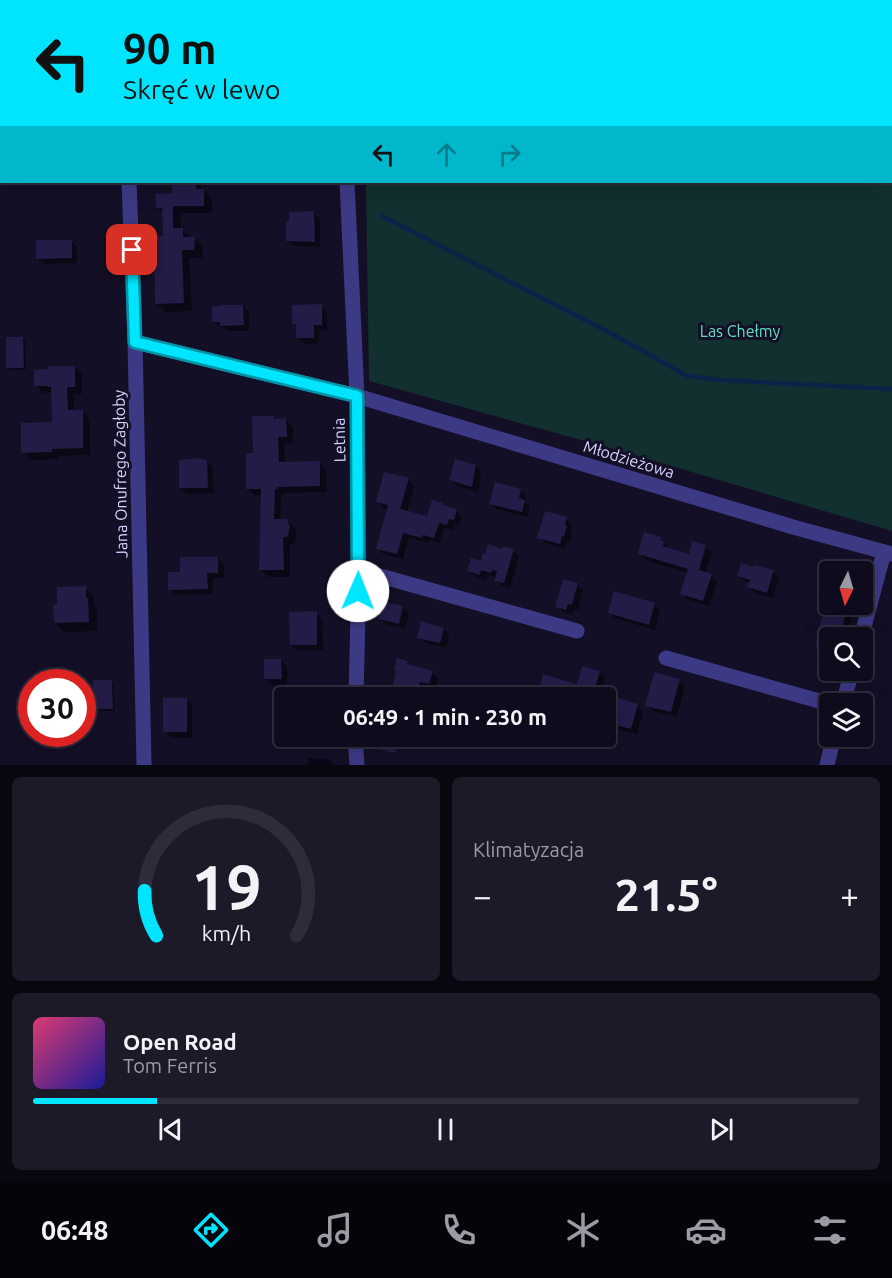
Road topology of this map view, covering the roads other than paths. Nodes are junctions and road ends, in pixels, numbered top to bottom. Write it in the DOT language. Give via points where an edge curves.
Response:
graph roads {
  1 [pos="129,183"];
  2 [pos="347,183"];
  3 [pos="135,342"];
  4 [pos="357,396"];
  5 [pos="888,553"];
  6 [pos="358,570"];
  7 [pos="864,627"];
  8 [pos="577,631"];
  9 [pos="666,658"];
  10 [pos="356,687"];
  11 [pos="819,701"];
  12 [pos="356,747"];
  13 [pos="831,747"];
  14 [pos="144,765"];
  15 [pos="357,765"];
  16 [pos="827,765"];
  1 -- 3 [label="street, Jana Onufrego Zagłoby"];
  2 -- 4 [label="street, Letnia"];
  3 -- 4 [label="street, Młodzieżowa"];
  3 -- 14 [label="street, Jana Onufrego Zagłoby"];
  4 -- 5 [label="street, Młodzieżowa"];
  4 -- 6 [label="street, Letnia"];
  5 -- 7 [label="street"];
  6 -- 8 [label="street"];
  6 -- 10 [label="street, Letnia"];
  9 -- 11 [label="street"];
  12 -- 15 [label="street"];
  13 -- 16 [label="street"];
}
